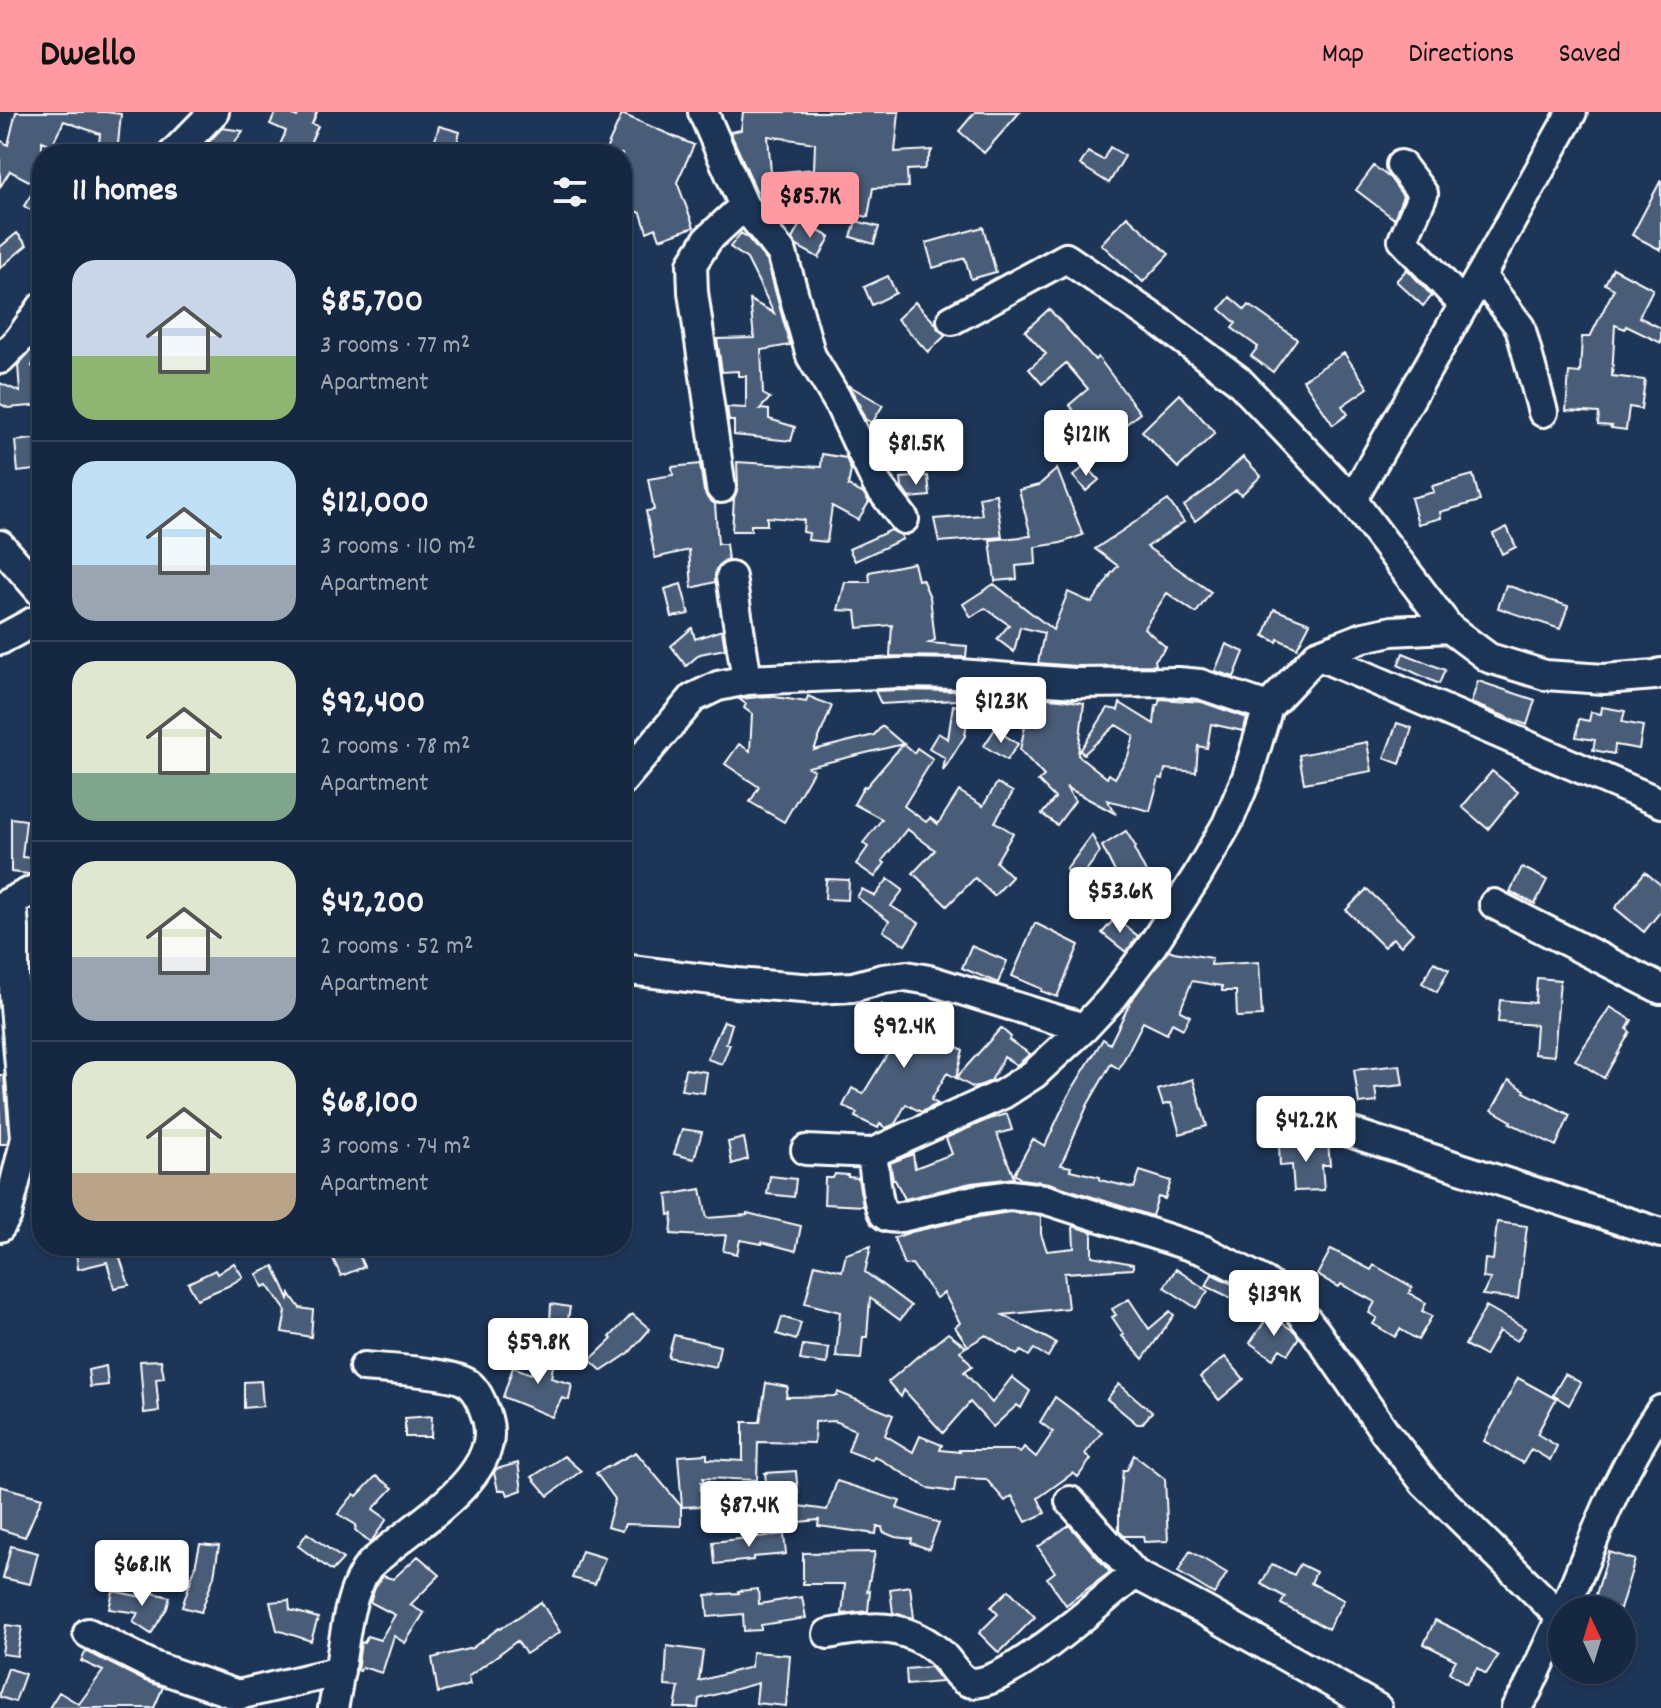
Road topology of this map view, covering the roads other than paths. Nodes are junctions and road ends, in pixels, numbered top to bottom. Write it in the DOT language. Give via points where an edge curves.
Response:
graph roads {
  1 [pos="214,112"];
  2 [pos="703,112"];
  3 [pos="1566,114"];
  4 [pos="183,144"];
  5 [pos="1401,165"];
  6 [pos="744,206"];
  7 [pos="1481,276"];
  8 [pos="1464,305"];
  9 [pos="952,320"];
  10 [pos="32,321"];
  11 [pos="0,359"];
  12 [pos="1543,412"];
  13 [pos="721,488"];
  14 [pos="1352,500"];
  15 [pos="904,519"];
  16 [pos="0,545"];
  17 [pos="731,577"];
  18 [pos="32,582"];
  19 [pos="32,623"];
  20 [pos="1449,628"];
  21 [pos="0,640"];
  22 [pos="1317,655"];
  23 [pos="1661,673"];
  24 [pos="747,680"];
  25 [pos="1268,707"];
  26 [pos="632,769"];
  27 [pos="1661,803"];
  28 [pos="32,891"];
  29 [pos="6,904"];
  30 [pos="1494,904"];
  31 [pos="632,970"];
  32 [pos="1661,989"];
  33 [pos="1084,1028"];
  34 [pos="1306,1118"];
  35 [pos="806,1150"];
  36 [pos="872,1153"];
  37 [pos="0,1227"];
  38 [pos="1661,1233"];
  39 [pos="364,1367"];
  40 [pos="1661,1410"];
  41 [pos="1070,1501"];
  42 [pos="1135,1574"];
  43 [pos="1570,1596"];
  44 [pos="1548,1601"];
  45 [pos="88,1633"];
  46 [pos="828,1634"];
  47 [pos="1548,1645"];
  48 [pos="340,1671"];
  49 [pos="333,1708"];
  50 [pos="1377,1708"];
  51 [pos="1516,1708"];
  1 -- 4 [label="street"];
  2 -- 6 [label="street"];
  3 -- 7 [label="street"];
  5 -- 8 [label="street" via="1423,194 1403,240"];
  6 -- 13 [label="street" via="708,239 692,264"];
  6 -- 15 [label="street" via="782,253 811,356 877,484"];
  7 -- 8 [label="street"];
  7 -- 12 [label="street" via="1520,327"];
  8 -- 14 [label="street"];
  9 -- 14 [label="street" via="1066,258 1238,380"];
  10 -- 11 [label="street"];
  14 -- 20 [label="street"];
  16 -- 18 [label="street"];
  17 -- 24 [label="street"];
  19 -- 21 [label="street"];
  20 -- 22 [label="street" via="1392,631"];
  20 -- 23 [label="street" via="1489,658 1545,675 1604,679"];
  22 -- 25 [label="street"];
  22 -- 27 [label="street"];
  24 -- 25 [label="street" via="900,673 1075,683 1178,682"];
  24 -- 26 [label="street" via="693,698"];
  25 -- 33 [label="street" via="1227,824 1153,944"];
  28 -- 29 [label="street"];
  29 -- 37 [label="street" via="14,929 26,1138"];
  30 -- 32 [label="street"];
  31 -- 33 [label="street" via="815,989 906,976"];
  33 -- 36 [label="street" via="1034,1074 1003,1094"];
  34 -- 38 [label="street"];
  35 -- 36 [label="street"];
  36 -- 44 [label="street" via="879,1203 890,1218 1010,1195 1044,1199 1203,1250 1265,1282 1297,1308 1425,1483"];
  39 -- 48 [label="street" via="469,1383 481,1400 488,1445 480,1467 463,1488 368,1567 355,1592"];
  40 -- 43 [label="street" via="1626,1467"];
  41 -- 42 [label="street"];
  42 -- 46 [label="street" via="1043,1648 986,1681 962,1679 939,1651 907,1633 861,1627"];
  42 -- 50 [label="street"];
  45 -- 48 [label="street" via="153,1666 238,1695"];
  47 -- 51 [label="street"];
  48 -- 49 [label="street"];
}
